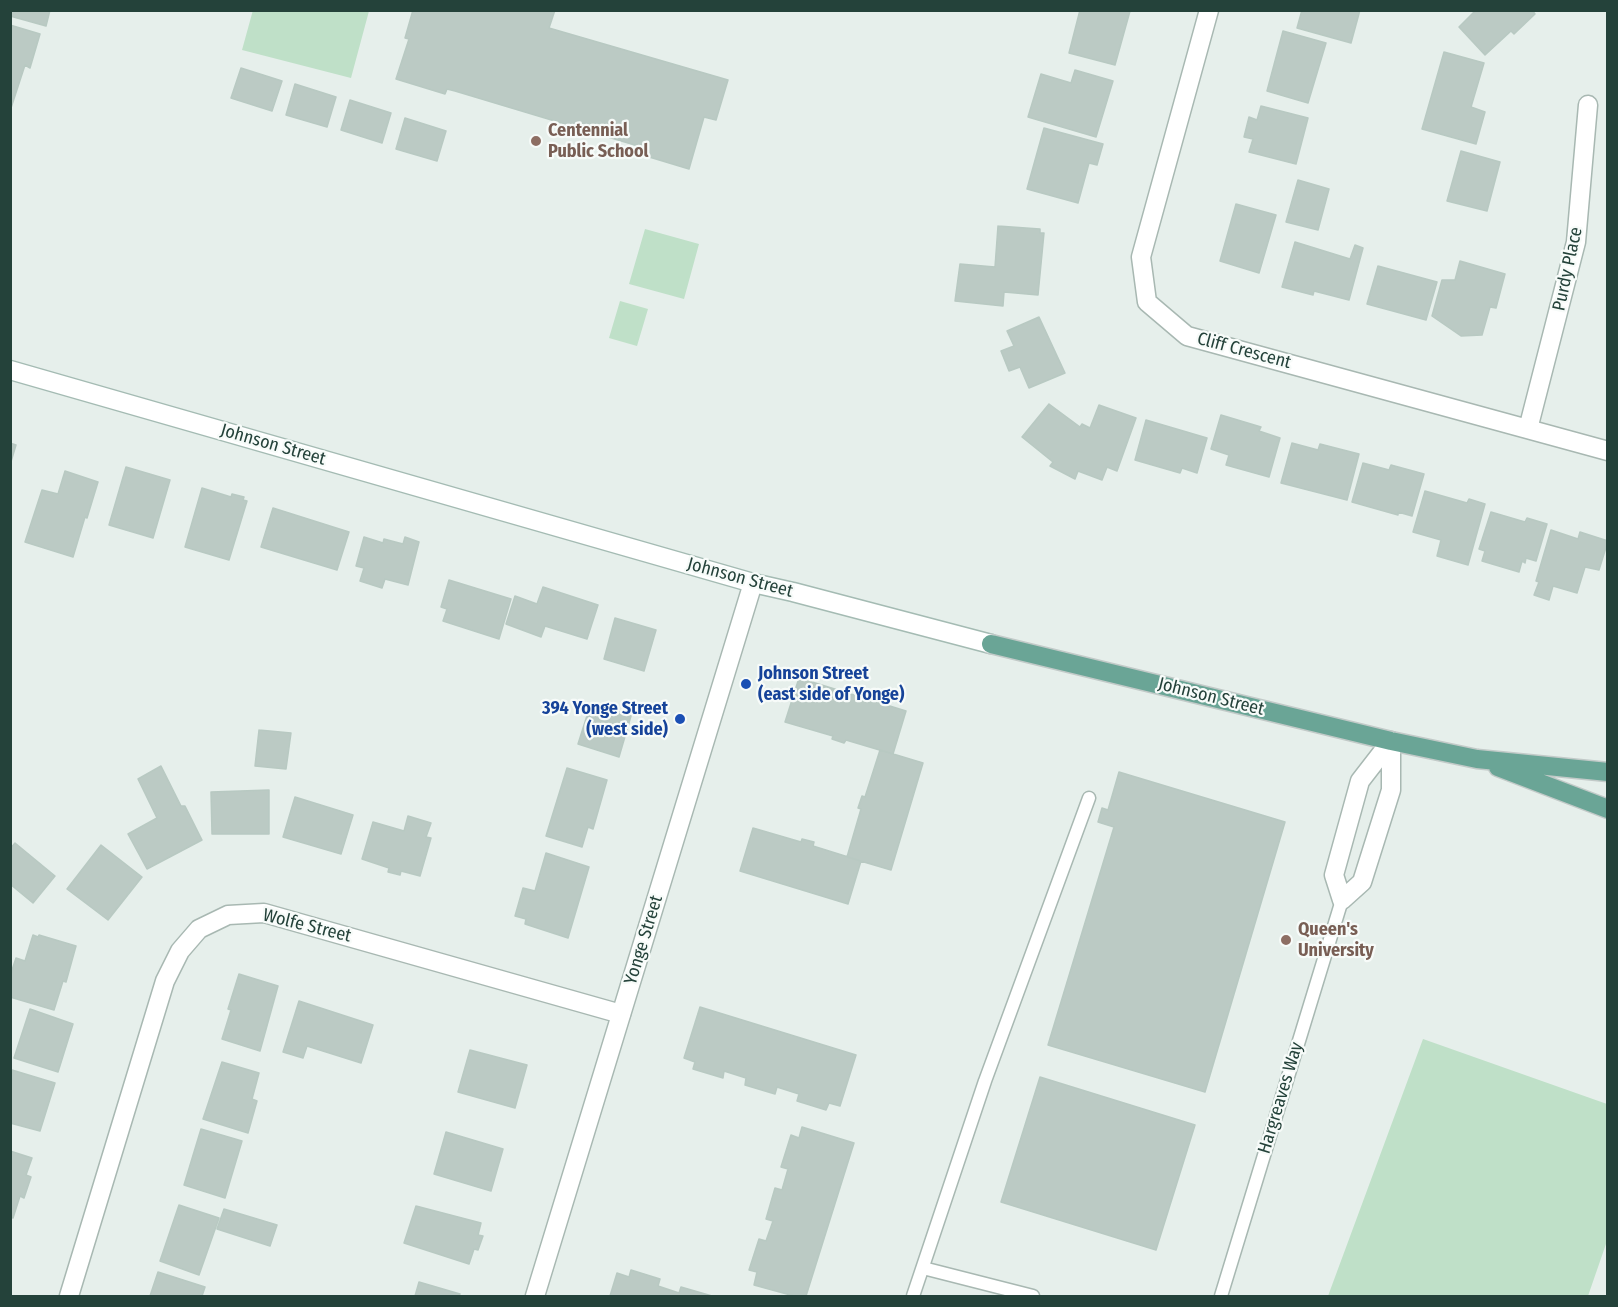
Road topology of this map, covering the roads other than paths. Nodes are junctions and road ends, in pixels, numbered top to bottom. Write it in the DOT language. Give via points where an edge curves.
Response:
graph roads {
  1 [pos="1209,10"];
  2 [pos="1588,105"];
  3 [pos="10,370"];
  4 [pos="1528,429"];
  5 [pos="1608,451"];
  6 [pos="753,583"];
  7 [pos="990,644"];
  8 [pos="1391,741"];
  9 [pos="1477,759"];
  10 [pos="1608,772"];
  11 [pos="1089,798"];
  12 [pos="1608,809"];
  13 [pos="1342,900"];
  14 [pos="621,1014"];
  15 [pos="923,1268"];
  16 [pos="69,1296"];
  17 [pos="534,1296"];
  18 [pos="913,1296"];
  19 [pos="1033,1296"];
  20 [pos="1221,1296"];
  1 -- 4 [label="street, Cliff Crescent" via="1141,257 1147,302 1186,336"];
  2 -- 4 [label="street, Purdy Place" via="1576,242"];
  3 -- 6 [label="street, Johnson Street"];
  4 -- 5 [label="street, Cliff Crescent"];
  6 -- 7 [label="street, Johnson Street"];
  6 -- 14 [label="street, Yonge Street"];
  7 -- 8 [label="main road, Johnson Street"];
  8 -- 9 [label="main road, Johnson Street"];
  8 -- 13 [label="street, Hargreaves Way" via="1391,790 1362,882"];
  8 -- 13 [label="street" via="1360,781 1334,875"];
  9 -- 10 [label="main road, Johnson Street"];
  9 -- 12 [label="main road, Johnson Street"];
  11 -- 15 [label="lane" via="984,1081"];
  13 -- 20 [label="lane, Hargreaves Way"];
  14 -- 16 [label="street, Wolfe Street" via="264,913 218,919 199,929 180,951 165,981"];
  14 -- 17 [label="street, Yonge Street"];
  15 -- 18 [label="lane"];
  15 -- 19 [label="lane"];
}
